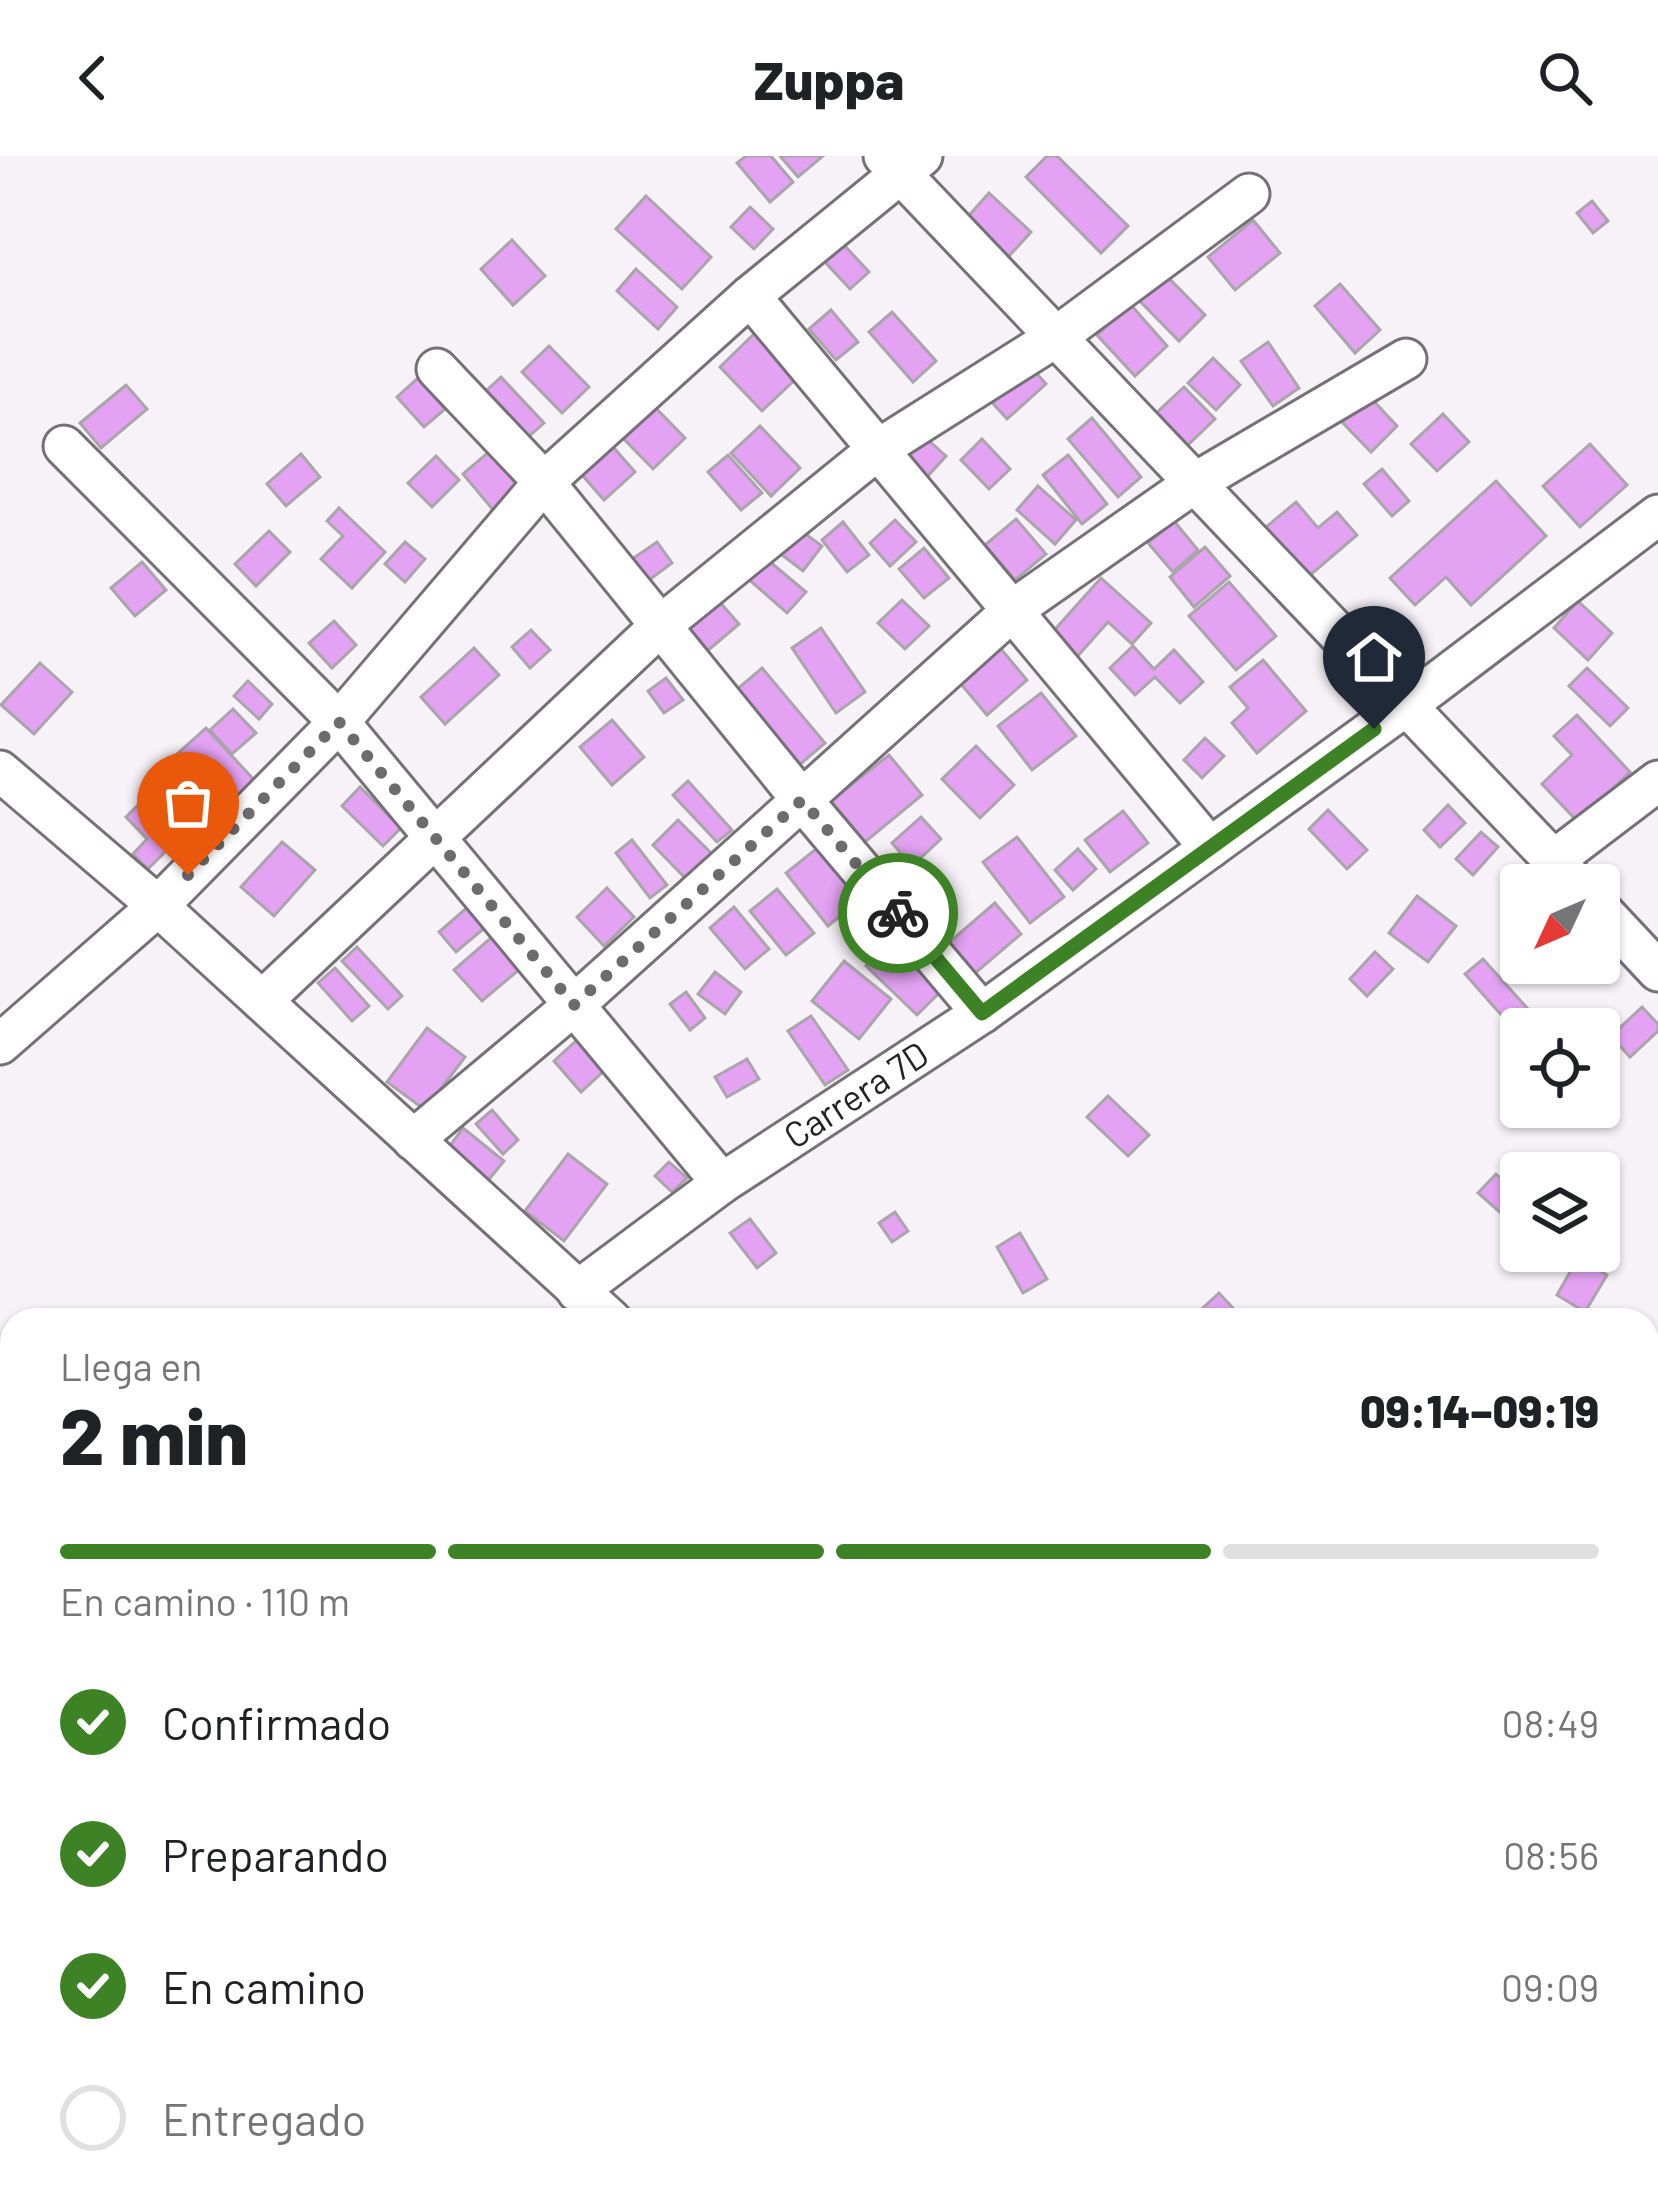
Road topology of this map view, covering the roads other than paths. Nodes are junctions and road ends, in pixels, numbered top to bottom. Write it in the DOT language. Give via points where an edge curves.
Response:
graph roads {
  1 [pos="902,162"];
  2 [pos="1249,194"];
  3 [pos="750,296"];
  4 [pos="1056,338"];
  5 [pos="1406,359"];
  6 [pos="437,369"];
  7 [pos="64,446"];
  8 [pos="877,450"];
  9 [pos="544,482"];
  10 [pos="1193,484"];
  11 [pos="1658,515"];
  12 [pos="1014,609"];
  13 [pos="660,626"];
  14 [pos="1407,705"];
  15 [pos="339,722"];
  16 [pos="0,771"];
  17 [pos="1658,782"];
  18 [pos="802,800"];
  19 [pos="436,839"];
  20 [pos="1210,848"];
  21 [pos="1557,864"];
  22 [pos="1573,864"];
  23 [pos="158,906"];
  24 [pos="1620,930"];
  25 [pos="1658,971"];
  26 [pos="262,1001"];
  27 [pos="574,1005"];
  28 [pos="982,1013"];
  29 [pos="0,1044"];
  30 [pos="413,1140"];
  31 [pos="722,1183"];
  32 [pos="577,1292"];
  33 [pos="596,1308"];
  1 -- 3 [label="street"];
  1 -- 4 [label="street"];
  2 -- 4 [label="street"];
  3 -- 8 [label="street"];
  3 -- 9 [label="street"];
  4 -- 8 [label="street"];
  4 -- 10 [label="street"];
  5 -- 10 [label="street"];
  6 -- 9 [label="street"];
  7 -- 15 [label="street"];
  8 -- 12 [label="street"];
  8 -- 13 [label="street"];
  9 -- 13 [label="street"];
  9 -- 15 [label="street"];
  10 -- 12 [label="street"];
  10 -- 14 [label="street"];
  11 -- 14 [label="street, Carrera 7D"];
  12 -- 18 [label="street"];
  12 -- 20 [label="street"];
  13 -- 18 [label="street"];
  13 -- 19 [label="street"];
  14 -- 20 [label="street, Carrera 7D"];
  14 -- 21 [label="street"];
  15 -- 19 [label="street"];
  15 -- 23 [label="street"];
  16 -- 23 [label="street"];
  17 -- 22 [label="street"];
  18 -- 27 [label="street"];
  18 -- 28 [label="street"];
  19 -- 26 [label="street"];
  19 -- 27 [label="street"];
  20 -- 28 [label="street, Carrera 7D"];
  23 -- 26 [label="street"];
  23 -- 29 [label="street"];
  24 -- 25 [label="street"];
  26 -- 30 [label="street"];
  27 -- 30 [label="street"];
  27 -- 31 [label="street"];
  28 -- 31 [label="street, Carrera 7D"];
  30 -- 32 [label="street"];
  31 -- 32 [label="street, Carrera 7D"];
  32 -- 33 [label="street"];
}
